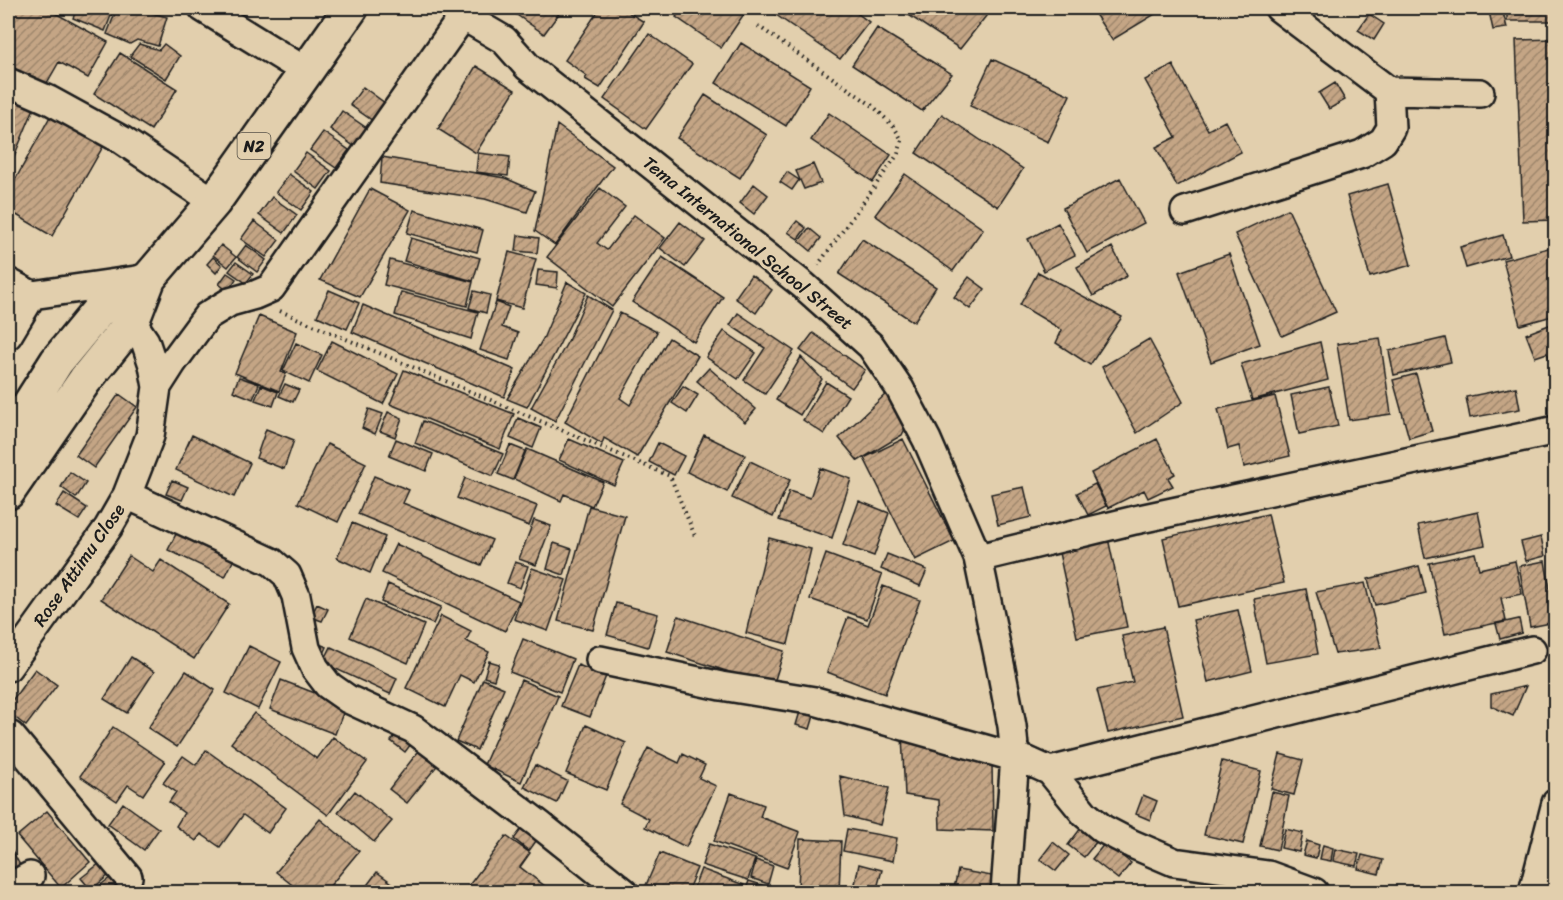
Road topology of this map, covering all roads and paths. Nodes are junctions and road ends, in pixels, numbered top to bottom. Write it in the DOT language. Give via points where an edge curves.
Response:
graph roads {
  1 [pos="203,8"];
  2 [pos="351,8"];
  3 [pos="1279,8"];
  4 [pos="467,12"];
  5 [pos="758,26"];
  6 [pos="307,72"];
  7 [pos="8,82"];
  8 [pos="1389,91"];
  9 [pos="1480,93"];
  10 [pos="214,202"];
  11 [pos="1185,212"];
  12 [pos="149,278"];
  13 [pos="8,282"];
  14 [pos="804,285"];
  15 [pos="32,295"];
  16 [pos="247,297"];
  17 [pos="132,322"];
  18 [pos="8,335"];
  19 [pos="157,387"];
  20 [pos="1556,430"];
  21 [pos="8,438"];
  22 [pos="8,492"];
  23 [pos="127,495"];
  24 [pos="695,536"];
  25 [pos="978,558"];
  26 [pos="1532,650"];
  27 [pos="600,660"];
  28 [pos="8,667"];
  29 [pos="10,736"];
  30 [pos="1015,757"];
  31 [pos="1050,771"];
  32 [pos="1556,804"];
  33 [pos="128,876"];
  34 [pos="1262,884"];
  35 [pos="624,892"];
  36 [pos="1005,892"];
  37 [pos="1314,892"];
  38 [pos="1533,892"];
  1 -- 6 [label="street"];
  2 -- 6 [label="highway, N2"];
  3 -- 8 [label="street"];
  4 -- 14 [label="street, Tema International School Street" via="504,40 528,67"];
  4 -- 16 [label="street" via="271,288"];
  5 -- 14 [label="path" via="873,106 902,140 898,154"];
  6 -- 10 [label="highway, N2"];
  7 -- 10 [label="street" via="122,140"];
  8 -- 9 [label="street"];
  8 -- 11 [label="street" via="1391,128 1383,141 1362,154"];
  10 -- 12 [label="highway, N2"];
  12 -- 15 [label="street"];
  12 -- 17 [label="highway, N2"];
  12 -- 21 [label="highway, N2" via="99,309 57,361"];
  13 -- 15 [label="street"];
  14 -- 25 [label="street, Tema International School Street" via="871,346 900,389 927,440"];
  15 -- 18 [label="street"];
  16 -- 19 [label="street" via="207,316"];
  16 -- 24 [label="path" via="670,476"];
  17 -- 19 [label="street, Rose Attimu Close" via="145,341"];
  17 -- 22 [label="highway, N2" via="85,380"];
  19 -- 23 [label="street, Rose Attimu Close" via="150,436"];
  20 -- 25 [label="street" via="1135,520"];
  23 -- 28 [label="street, Rose Attimu Close" via="108,528"];
  23 -- 35 [label="street" via="272,562 287,575 296,596 306,648 328,685 348,699 413,729"];
  25 -- 30 [label="street, Tema International School Street"];
  26 -- 31 [label="street"];
  27 -- 30 [label="street" via="815,701"];
  29 -- 33 [label="street"];
  30 -- 31 [label="street"];
  30 -- 36 [label="street, Tema International School Street"];
  31 -- 34 [label="street" via="1085,814 1103,829 1174,862"];
  32 -- 38 [label="street"];
  34 -- 37 [label="street"];
}
